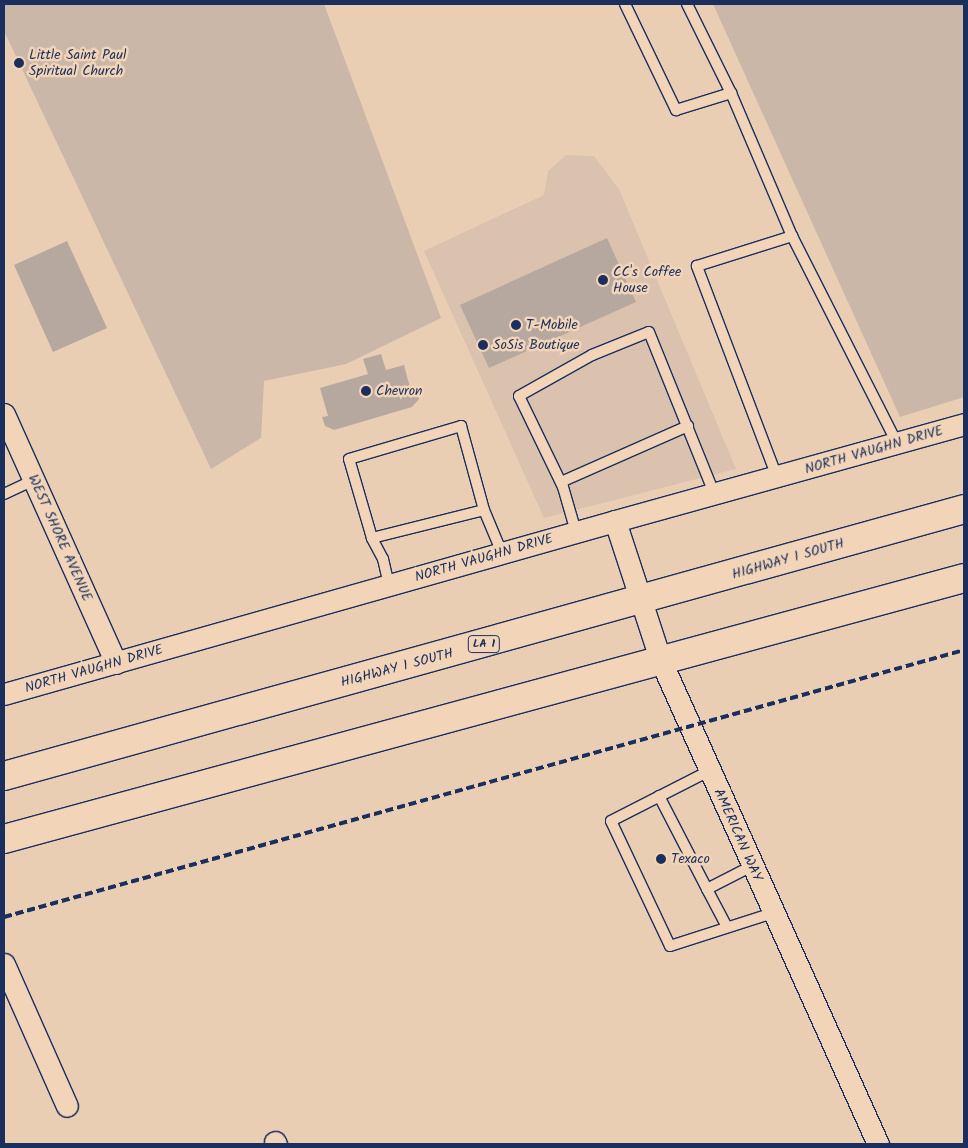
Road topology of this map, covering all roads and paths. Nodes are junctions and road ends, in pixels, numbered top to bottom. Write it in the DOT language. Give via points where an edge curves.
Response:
graph roads {
  1 [pos="625,4"];
  2 [pos="687,4"];
  3 [pos="731,93"];
  4 [pos="792,236"];
  5 [pos="4,414"];
  6 [pos="964,424"];
  7 [pos="688,426"];
  8 [pos="897,443"];
  9 [pos="776,477"];
  10 [pos="34,480"];
  11 [pos="561,482"];
  12 [pos="714,493"];
  13 [pos="4,494"];
  14 [pos="964,509"];
  15 [pos="484,510"];
  16 [pos="615,521"];
  17 [pos="576,532"];
  18 [pos="372,538"];
  19 [pos="502,553"];
  20 [pos="964,578"];
  21 [pos="389,585"];
  22 [pos="642,600"];
  23 [pos="660,659"];
  24 [pos="116,663"];
  25 [pos="4,694"];
  26 [pos="709,770"];
  27 [pos="4,776"];
  28 [pos="659,796"];
  29 [pos="4,839"];
  30 [pos="752,866"];
  31 [pos="707,889"];
  32 [pos="773,913"];
  33 [pos="727,927"];
  34 [pos="4,964"];
  35 [pos="67,1106"];
  36 [pos="878,1144"];
  1 -- 3 [label="lane" via="676,110"];
  2 -- 3 [label="lane"];
  3 -- 4 [label="lane"];
  4 -- 8 [label="lane"];
  4 -- 9 [label="lane" via="697,266"];
  5 -- 10 [label="street, WEST SHORE AVENUE"];
  6 -- 8 [label="street, NORTH VAUGHN DRIVE"];
  7 -- 11 [label="lane"];
  7 -- 11 [label="lane" via="649,332 592,355 519,396"];
  7 -- 12 [label="lane"];
  8 -- 9 [label="street, NORTH VAUGHN DRIVE"];
  9 -- 12 [label="street, NORTH VAUGHN DRIVE"];
  10 -- 13 [label="lane"];
  10 -- 24 [label="street, WEST SHORE AVENUE"];
  11 -- 17 [label="lane"];
  12 -- 16 [label="street, NORTH VAUGHN DRIVE"];
  14 -- 22 [label="highway, HIGHWAY 1 SOUTH / LA 1"];
  15 -- 18 [label="lane"];
  15 -- 18 [label="lane" via="461,426 349,459"];
  15 -- 19 [label="lane"];
  16 -- 17 [label="street, NORTH VAUGHN DRIVE"];
  16 -- 22 [label="street, AMERICAN WAY"];
  17 -- 19 [label="street, NORTH VAUGHN DRIVE"];
  18 -- 21 [label="lane" via="383,559"];
  19 -- 21 [label="street, NORTH VAUGHN DRIVE"];
  20 -- 23 [label="highway"];
  21 -- 24 [label="street, NORTH VAUGHN DRIVE"];
  22 -- 23 [label="street, AMERICAN WAY"];
  22 -- 27 [label="highway, HIGHWAY 1 SOUTH / LA 1"];
  23 -- 26 [label="street, AMERICAN WAY"];
  23 -- 29 [label="highway"];
  24 -- 25 [label="street, NORTH VAUGHN DRIVE"];
  26 -- 28 [label="lane"];
  26 -- 30 [label="street, AMERICAN WAY"];
  28 -- 31 [label="lane"];
  28 -- 33 [label="lane" via="611,821 670,946"];
  30 -- 31 [label="lane"];
  30 -- 32 [label="street, AMERICAN WAY"];
  31 -- 33 [label="lane"];
  32 -- 33 [label="lane"];
  32 -- 36 [label="street, AMERICAN WAY"];
  34 -- 35 [label="street"];
}
